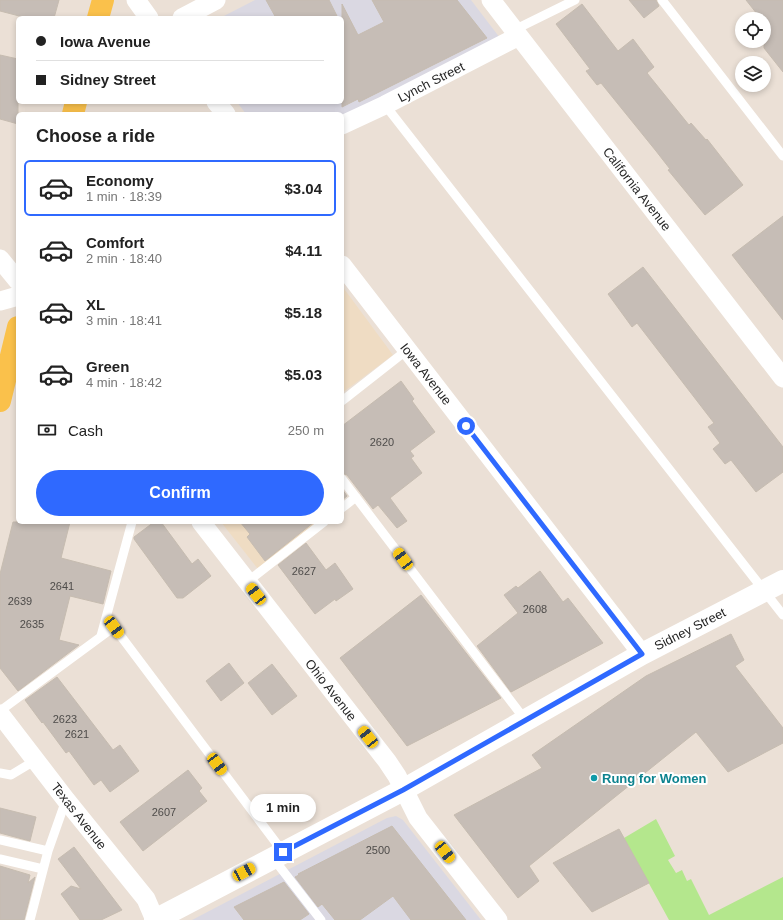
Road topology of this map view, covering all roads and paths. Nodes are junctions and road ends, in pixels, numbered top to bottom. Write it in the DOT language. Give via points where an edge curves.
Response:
graph roads {
  1 [pos="103,0"];
  2 [pos="136,0"];
  3 [pos="216,0"];
  4 [pos="491,0"];
  5 [pos="574,0"];
  6 [pos="662,0"];
  7 [pos="99,16"];
  8 [pos="148,16"];
  9 [pos="186,16"];
  10 [pos="517,33"];
  11 [pos="218,104"];
  12 [pos="386,105"];
  13 [pos="224,112"];
  14 [pos="344,124"];
  15 [pos="783,156"];
  16 [pos="0,259"];
  17 [pos="344,268"];
  18 [pos="16,279"];
  19 [pos="16,297"];
  20 [pos="0,301"];
  21 [pos="16,335"];
  22 [pos="407,350"];
  23 [pos="783,378"];
  24 [pos="344,399"];
  25 [pos="0,401"];
  26 [pos="344,482"];
  27 [pos="356,497"];
  28 [pos="344,506"];
  29 [pos="131,524"];
  30 [pos="203,524"];
  31 [pos="321,524"];
  32 [pos="783,581"];
  33 [pos="247,582"];
  34 [pos="764,591"];
  35 [pos="783,615"];
  36 [pos="101,636"];
  37 [pos="642,654"];
  38 [pos="0,711"];
  39 [pos="0,714"];
  40 [pos="526,721"];
  41 [pos="36,760"];
  42 [pos="0,773"];
  43 [pos="403,790"];
  44 [pos="66,800"];
  45 [pos="0,840"];
  46 [pos="48,851"];
  47 [pos="278,855"];
  48 [pos="0,859"];
  49 [pos="43,869"];
  50 [pos="30,920"];
  51 [pos="155,920"];
  52 [pos="321,920"];
  53 [pos="498,920"];
  1 -- 7 [label="main road"];
  2 -- 8 [label="street"];
  3 -- 9 [label="street"];
  4 -- 10 [label="street, California Avenue"];
  5 -- 10 [label="lane"];
  6 -- 15 [label="lane"];
  10 -- 12 [label="street, Lynch Street"];
  10 -- 23 [label="street, California Avenue"];
  11 -- 13 [label="street"];
  12 -- 14 [label="street, Lynch Street"];
  12 -- 34 [label="lane"];
  16 -- 18 [label="street"];
  17 -- 22 [label="street, Iowa Avenue"];
  19 -- 20 [label="street"];
  21 -- 25 [label="main road"];
  22 -- 24 [label="lane"];
  22 -- 37 [label="street, Iowa Avenue"];
  26 -- 27 [label="lane"];
  27 -- 28 [label="lane"];
  27 -- 40 [label="lane"];
  29 -- 36 [label="lane"];
  30 -- 33 [label="street, Ohio Avenue"];
  31 -- 33 [label="lane"];
  32 -- 34 [label="street, Sidney Street"];
  33 -- 43 [label="street, Ohio Avenue" via="387,761"];
  34 -- 35 [label="lane"];
  34 -- 37 [label="street, Sidney Street"];
  36 -- 38 [label="lane"];
  36 -- 47 [label="lane" via="114,627"];
  37 -- 40 [label="street, Sidney Street"];
  39 -- 41 [label="street, Texas Avenue"];
  40 -- 43 [label="street, Sidney Street"];
  41 -- 42 [label="lane" via="11,775"];
  41 -- 44 [label="street, Texas Avenue"];
  43 -- 47 [label="street, Sidney Street"];
  43 -- 53 [label="street, Ohio Avenue" via="418,818"];
  44 -- 46 [label="lane"];
  44 -- 51 [label="street, Texas Avenue" via="146,899"];
  45 -- 46 [label="lane"];
  46 -- 49 [label="lane"];
  47 -- 51 [label="street, Sidney Street"];
  47 -- 52 [label="lane"];
  48 -- 49 [label="lane"];
  49 -- 50 [label="lane"];
}
